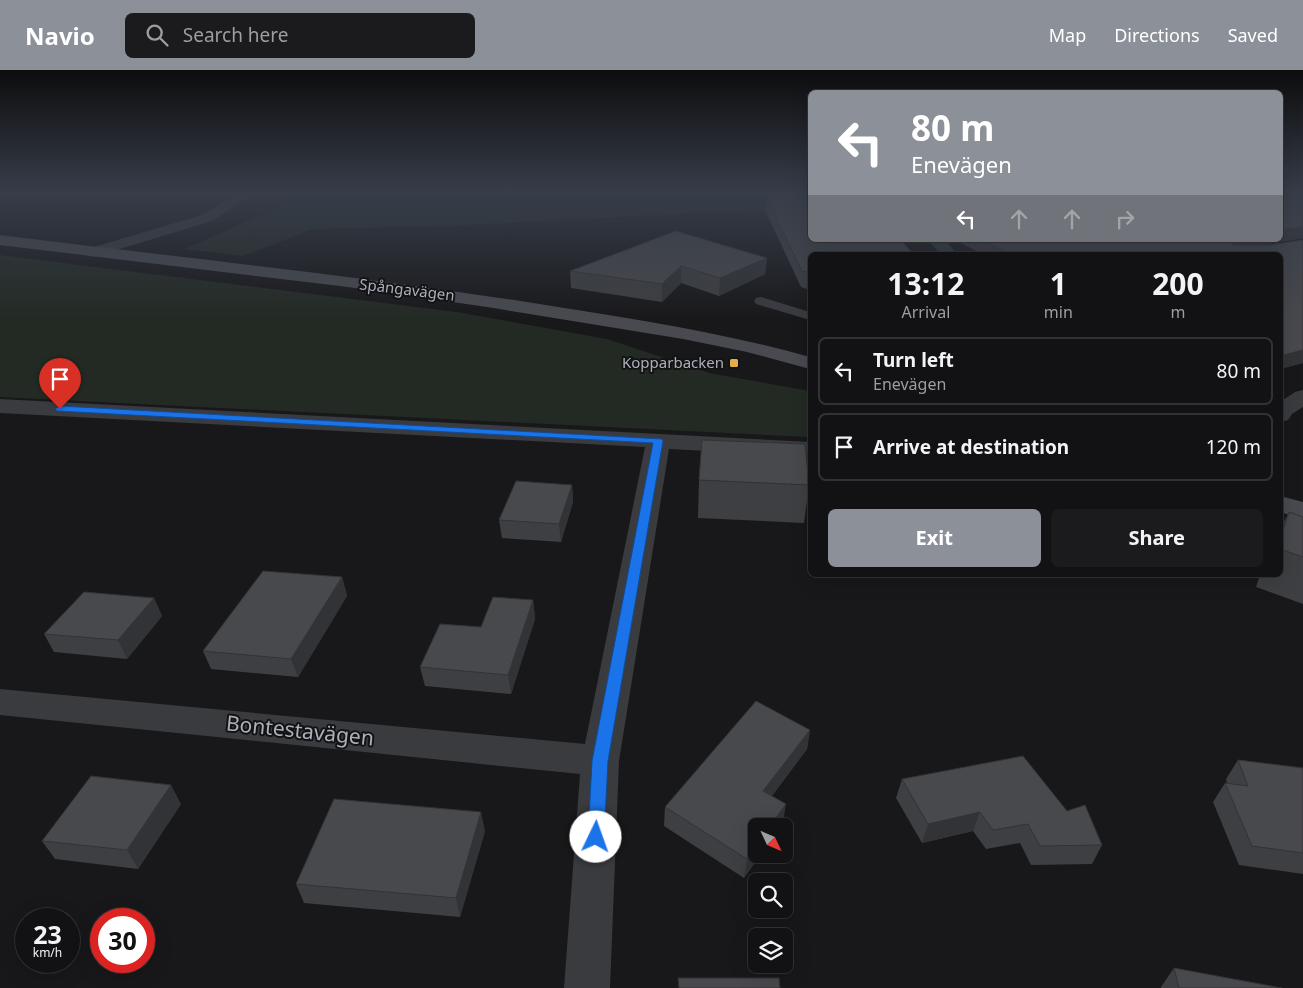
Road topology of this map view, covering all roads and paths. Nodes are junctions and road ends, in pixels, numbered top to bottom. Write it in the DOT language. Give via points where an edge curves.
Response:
graph roads {
  1 [pos="151,235"];
  2 [pos="0,240"];
  3 [pos="938,242"];
  4 [pos="94,252"];
  5 [pos="947,252"];
  6 [pos="761,301"];
  7 [pos="808,315"];
  8 [pos="808,362"];
  9 [pos="1303,397"];
  10 [pos="0,406"];
  11 [pos="1283,410"];
  12 [pos="658,441"];
  13 [pos="808,449"];
  14 [pos="1283,505"];
  15 [pos="1303,512"];
  16 [pos="0,702"];
  17 [pos="600,761"];
  18 [pos="588,988"];
  1 -- 4 [label="street"];
  2 -- 4 [label="street, Spångavägen"];
  3 -- 5 [label="street"];
  4 -- 8 [label="street, Spångavägen" via="431,292 647,327"];
  6 -- 7 [label="lane"];
  9 -- 11 [label="street"];
  10 -- 12 [label="street"];
  12 -- 13 [label="street"];
  12 -- 17 [label="street"];
  14 -- 15 [label="street"];
  16 -- 17 [label="street, Bontestavägen"];
  17 -- 18 [label="street"];
}
